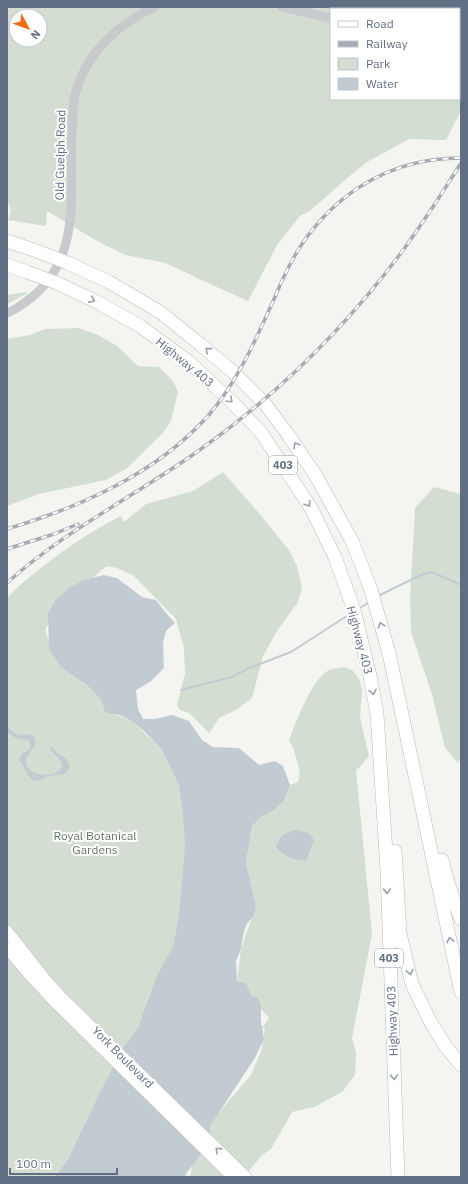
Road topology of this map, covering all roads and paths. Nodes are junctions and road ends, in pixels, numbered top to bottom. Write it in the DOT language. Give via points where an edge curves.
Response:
graph roads {
  1 [pos="155,7"];
  2 [pos="282,7"];
  3 [pos="330,18"];
  4 [pos="7,241"];
  5 [pos="7,265"];
  6 [pos="7,314"];
  7 [pos="391,662"];
  8 [pos="379,740"];
  9 [pos="461,919"];
  10 [pos="7,931"];
  11 [pos="7,948"];
  12 [pos="461,992"];
  13 [pos="82,1023"];
  14 [pos="461,1065"];
  15 [pos="233,1177"];
  16 [pos="246,1177"];
  17 [pos="398,1177"];
  1 -- 6 [label="street, Old Guelph Road" via="111,35 84,71 76,88 73,107 71,212 63,253 54,274 38,293"];
  2 -- 3 [label="street"];
  7 -- 4 [label="highway, Highway 403 / 403, one-way, bridge" via="371,590 352,541 316,476 266,405 201,344 160,312 109,282 68,263"];
  5 -- 8 [label="highway, Highway 403 / 403, one-way, bridge" via="56,283 140,326 189,362 260,431 311,508 335,557 354,610 370,676"];
  7 -- 9 [label="highway" via="417,749 445,873"];
  12 -- 7 [label="highway, Highway 403 / 403, one-way"];
  8 -- 14 [label="highway, one-way" via="388,776 400,934 412,984 431,1023"];
  8 -- 17 [label="highway, Highway 403 / 403, one-way" via="387,869"];
  10 -- 13 [label="main road, York Boulevard"];
  11 -- 13 [label="main road, York Boulevard" via="26,972"];
  13 -- 15 [label="main road, York Boulevard"];
  16 -- 13 [label="main road, York Boulevard, one-way"];
}
